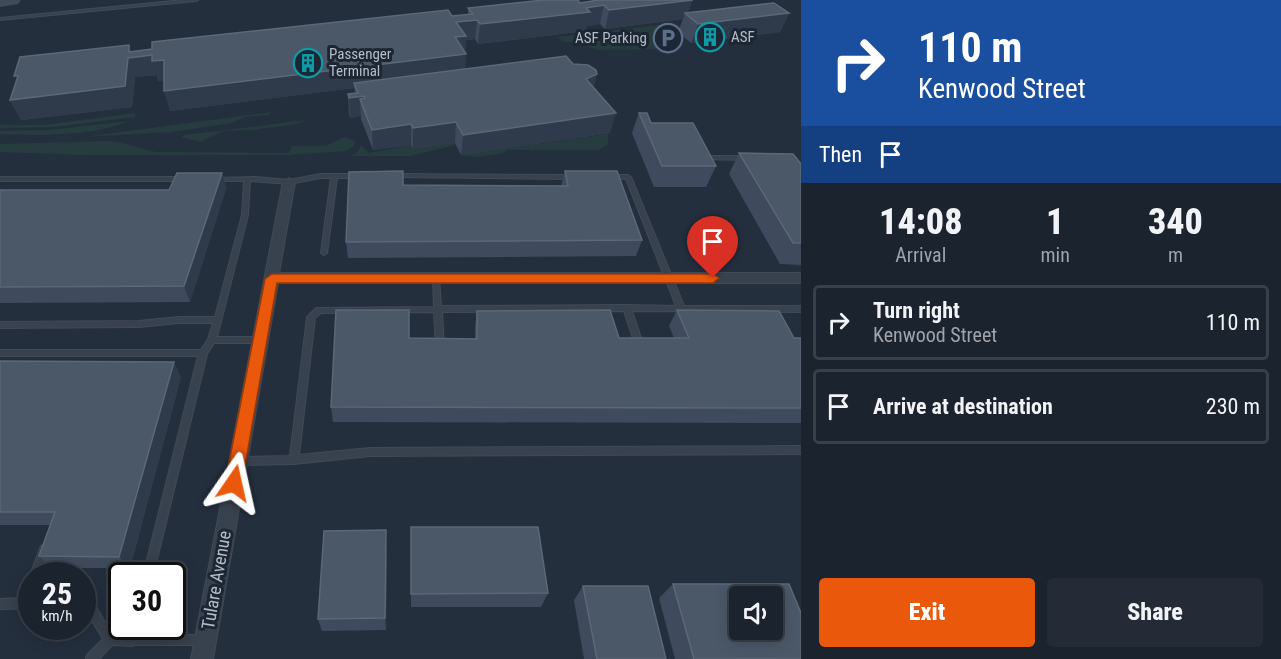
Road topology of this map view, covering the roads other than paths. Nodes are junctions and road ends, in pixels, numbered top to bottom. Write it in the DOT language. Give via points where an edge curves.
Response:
graph roads {
  1 [pos="196,0"];
  2 [pos="0,19"];
  3 [pos="700,158"];
  4 [pos="748,158"];
  5 [pos="334,176"];
  6 [pos="369,176"];
  7 [pos="381,176"];
  8 [pos="581,177"];
  9 [pos="604,177"];
  10 [pos="0,179"];
  11 [pos="187,179"];
  12 [pos="210,179"];
  13 [pos="247,179"];
  14 [pos="289,182"];
  15 [pos="324,253"];
  16 [pos="669,278"];
  17 [pos="801,278"];
  18 [pos="272,279"];
  19 [pos="436,279"];
  20 [pos="627,308"];
  21 [pos="681,309"];
  22 [pos="801,309"];
  23 [pos="438,310"];
  24 [pos="218,320"];
  25 [pos="0,325"];
  26 [pos="212,340"];
  27 [pos="260,340"];
  28 [pos="440,347"];
  29 [pos="641,351"];
  30 [pos="0,353"];
  31 [pos="203,353"];
  32 [pos="801,450"];
  33 [pos="294,460"];
  34 [pos="238,461"];
  35 [pos="48,538"];
  36 [pos="39,562"];
  37 [pos="151,562"];
  38 [pos="18,603"];
  39 [pos="0,604"];
  40 [pos="96,617"];
  41 [pos="108,637"];
  42 [pos="110,640"];
  43 [pos="132,641"];
  44 [pos="203,650"];
  45 [pos="91,659"];
  1 -- 2 [label="lane"];
  3 -- 4 [label="lane"];
  5 -- 6 [label="lane"];
  5 -- 14 [label="lane"];
  5 -- 15 [label="lane"];
  7 -- 8 [label="lane"];
  9 -- 16 [label="lane" via="628,177"];
  10 -- 11 [label="lane"];
  12 -- 13 [label="lane"];
  13 -- 14 [label="lane"];
  13 -- 24 [label="lane" via="245,215"];
  14 -- 18 [label="street, Tulare Avenue"];
  16 -- 17 [label="street"];
  16 -- 19 [label="street"];
  16 -- 21 [label="lane"];
  18 -- 19 [label="street"];
  18 -- 27 [label="street, Tulare Avenue"];
  19 -- 23 [label="lane"];
  20 -- 21 [label="lane"];
  20 -- 23 [label="lane"];
  20 -- 29 [label="lane"];
  21 -- 22 [label="lane"];
  23 -- 28 [label="lane"];
  23 -- 33 [label="lane" via="319,310 311,317"];
  24 -- 25 [label="lane"];
  24 -- 26 [label="lane"];
  26 -- 27 [label="lane"];
  26 -- 31 [label="lane"];
  27 -- 34 [label="street, Tulare Avenue"];
  30 -- 31 [label="lane"];
  31 -- 37 [label="lane"];
  32 -- 33 [label="lane" via="370,452"];
  33 -- 34 [label="lane"];
  34 -- 44 [label="street, Tulare Avenue"];
  35 -- 36 [label="lane"];
  38 -- 39 [label="lane"];
  40 -- 41 [label="lane"];
  42 -- 43 [label="lane"];
  42 -- 45 [label="lane"];
  43 -- 44 [label="lane"];
}
